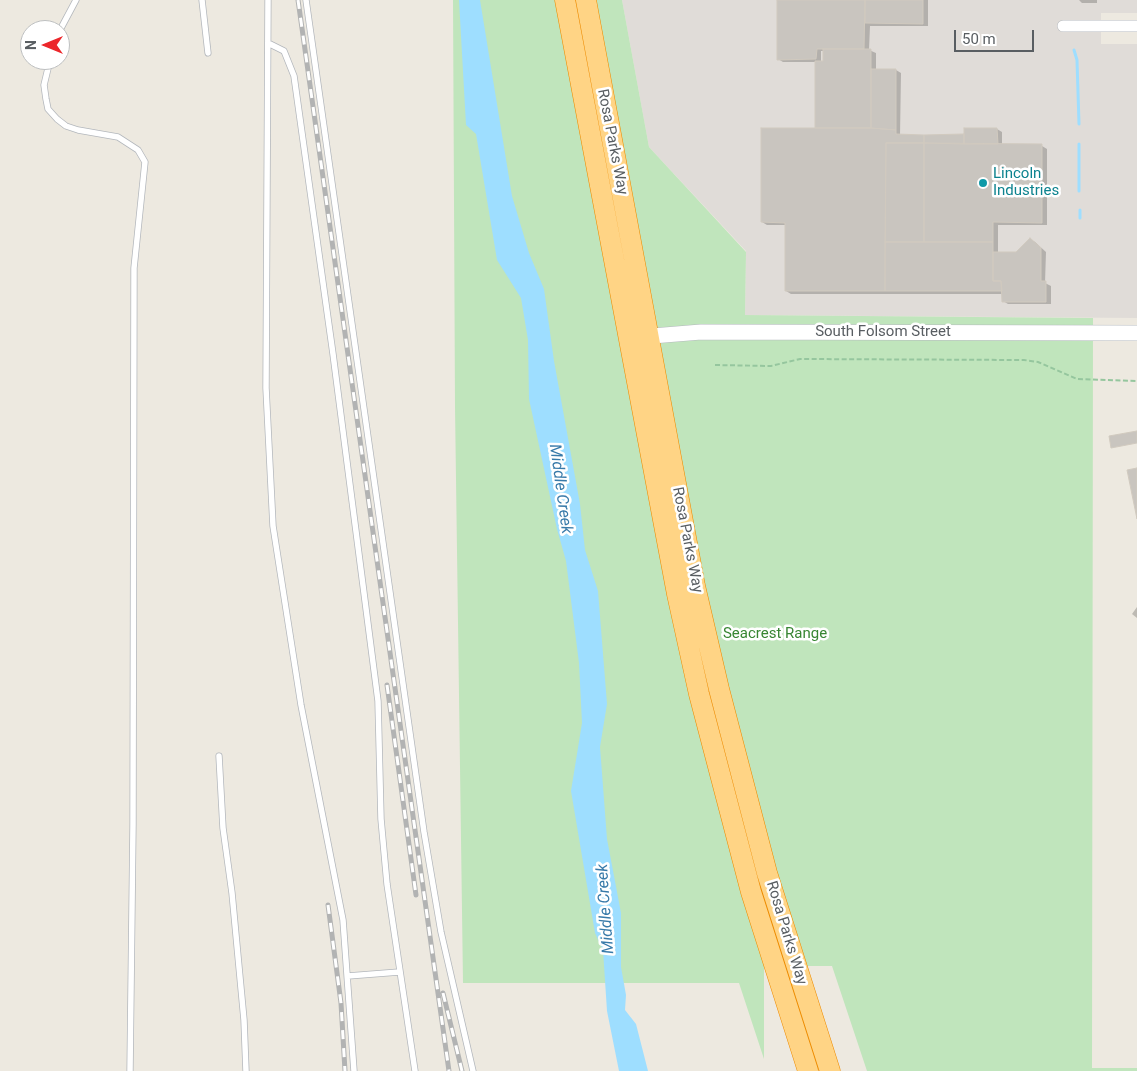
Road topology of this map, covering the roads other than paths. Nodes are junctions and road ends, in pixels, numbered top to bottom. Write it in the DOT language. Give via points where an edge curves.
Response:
graph roads {
  1 [pos="76,0"];
  2 [pos="202,0"];
  3 [pos="268,0"];
  4 [pos="306,0"];
  5 [pos="565,0"];
  6 [pos="586,0"];
  7 [pos="65,20"];
  8 [pos="1062,26"];
  9 [pos="1137,26"];
  10 [pos="270,44"];
  11 [pos="208,53"];
  12 [pos="48,70"];
  13 [pos="1137,334"];
  14 [pos="648,335"];
  15 [pos="628,339"];
  16 [pos="219,756"];
  17 [pos="399,972"];
  18 [pos="348,976"];
  19 [pos="130,1071"];
  20 [pos="246,1071"];
  21 [pos="354,1071"];
  22 [pos="415,1071"];
  23 [pos="473,1071"];
  24 [pos="808,1071"];
  25 [pos="830,1071"];
  1 -- 7 [label="lane"];
  2 -- 11 [label="lane"];
  3 -- 10 [label="lane"];
  4 -- 23 [label="lane" via="424,832 441,932"];
  5 -- 15 [label="highway, Rosa Parks Way"];
  6 -- 14 [label="highway, Rosa Parks Way"];
  8 -- 9 [label="street"];
  10 -- 17 [label="lane" via="284,51 294,76 335,364 378,701 381,819"];
  10 -- 18 [label="lane" via="266,388 273,526 296,677 341,912"];
  12 -- 19 [label="lane" via="44,85 46,99 48,109 57,119 78,130 118,137 138,150 145,162 134,268 134,825"];
  13 -- 14 [label="street, South Folsom Street" via="701,332"];
  14 -- 15 [label="street, South Folsom Street"];
  14 -- 25 [label="highway, Rosa Parks Way" via="695,586 721,698 767,873"];
  15 -- 24 [label="highway, Rosa Parks Way" via="699,694 751,892"];
  16 -- 20 [label="lane"];
  17 -- 18 [label="lane"];
  17 -- 22 [label="lane"];
  18 -- 21 [label="lane"];
}
